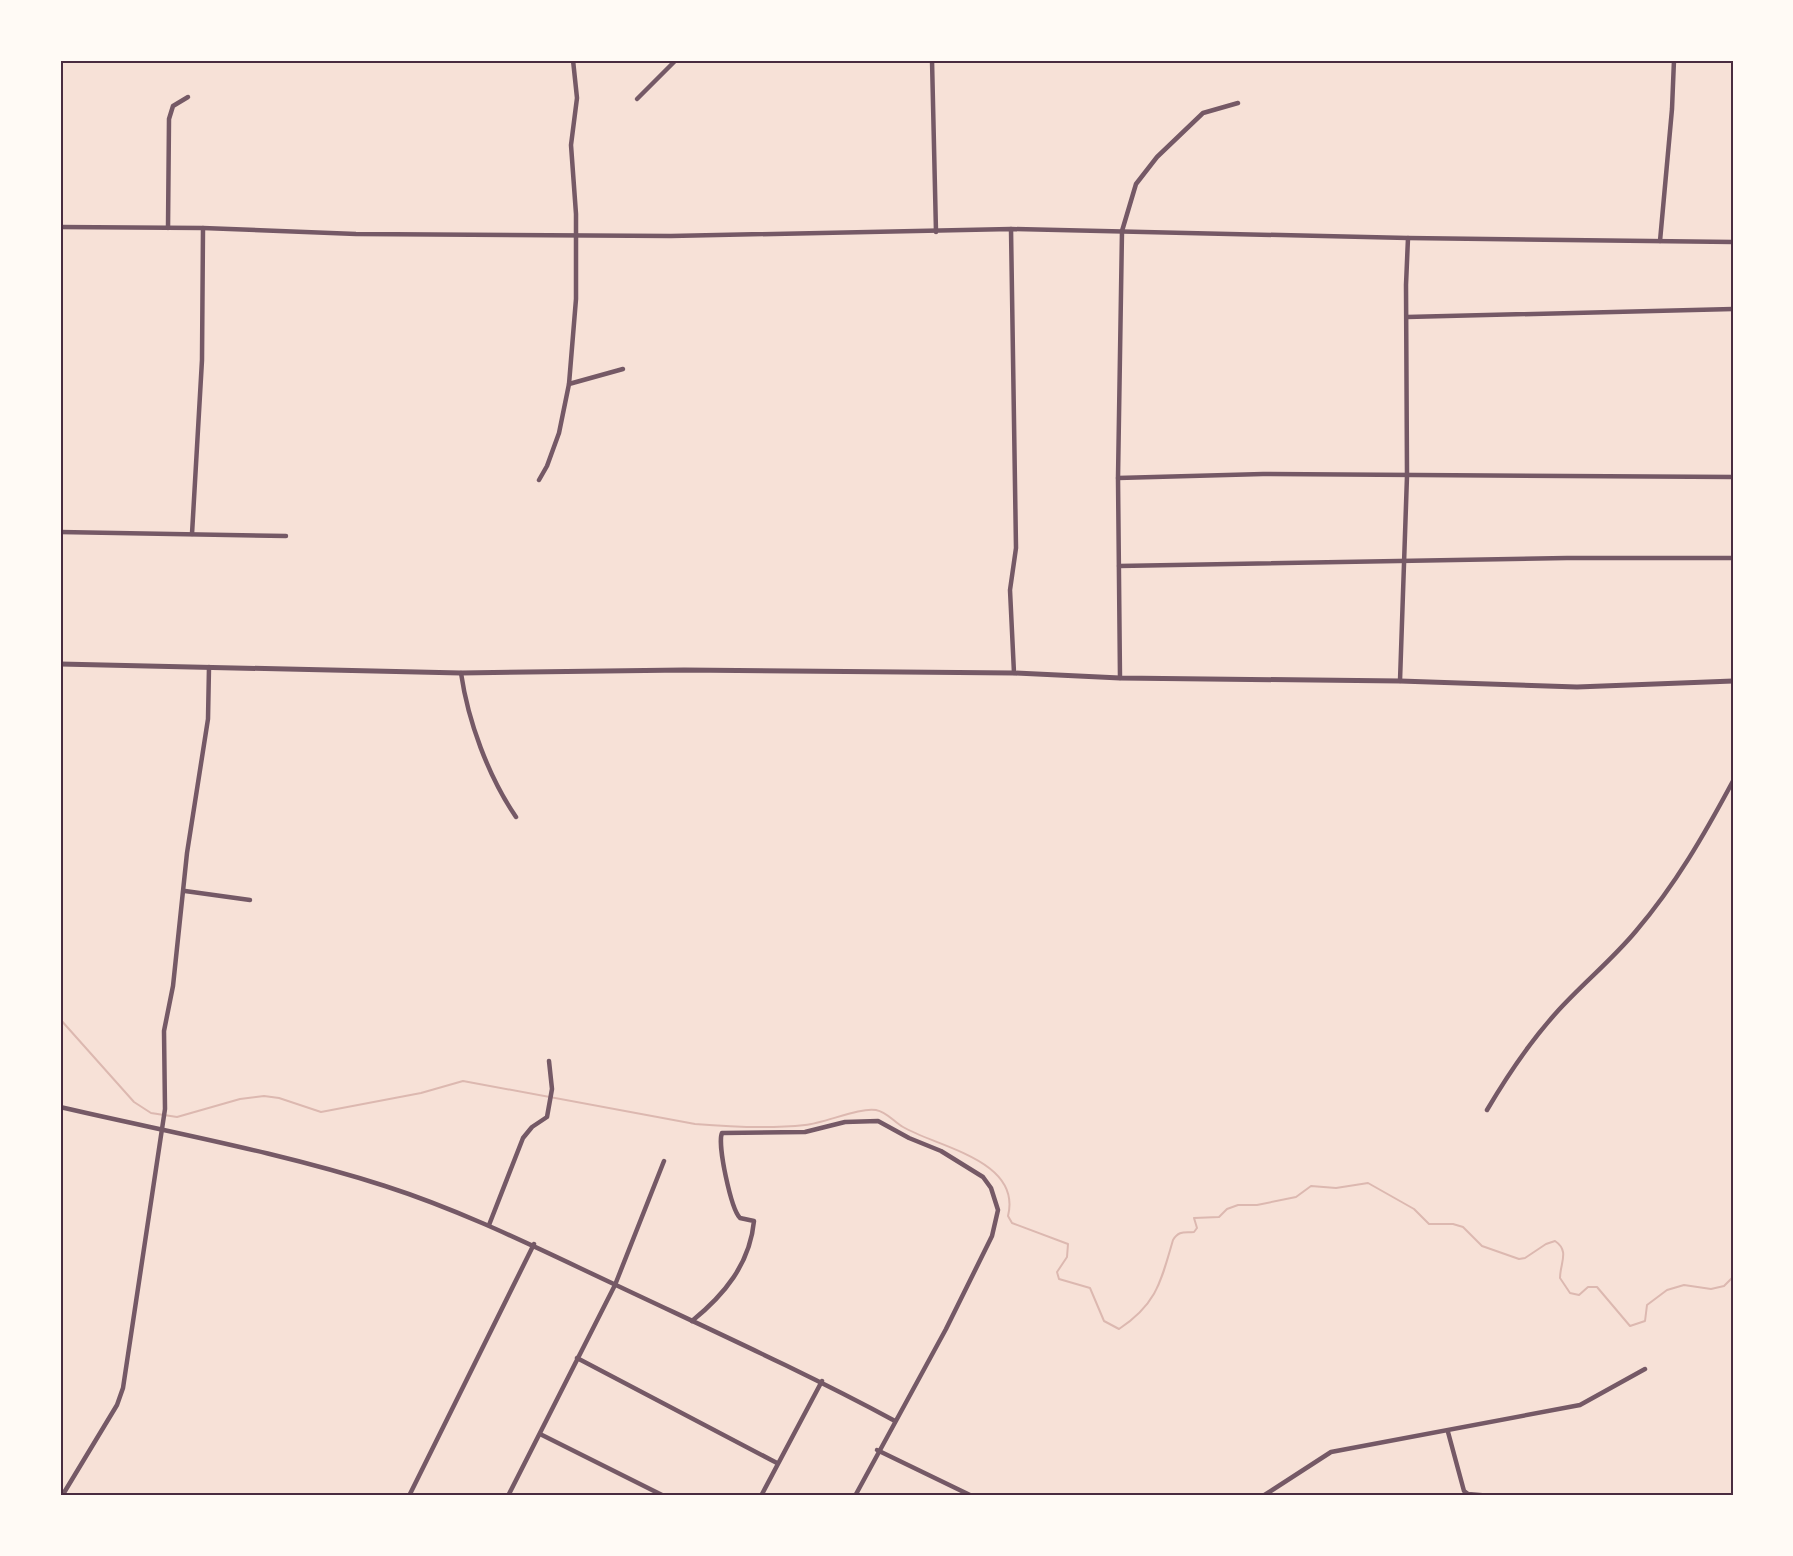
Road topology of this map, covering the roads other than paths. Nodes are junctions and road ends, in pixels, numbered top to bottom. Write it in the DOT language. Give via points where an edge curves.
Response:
graph roads {
  1 [pos="573,60"];
  2 [pos="676,60"];
  3 [pos="932,60"];
  4 [pos="1674,60"];
  5 [pos="188,97"];
  6 [pos="637,99"];
  7 [pos="1238,103"];
  8 [pos="60,228"];
  9 [pos="168,228"];
  10 [pos="203,228"];
  11 [pos="1011,229"];
  12 [pos="1122,231"];
  13 [pos="936,232"];
  14 [pos="575,236"];
  15 [pos="1408,238"];
  16 [pos="1660,241"];
  17 [pos="1733,242"];
  18 [pos="1733,309"];
  19 [pos="1407,317"];
  20 [pos="623,369"];
  21 [pos="569,384"];
  22 [pos="1407,476"];
  23 [pos="1733,477"];
  24 [pos="1118,478"];
  25 [pos="538,480"];
  26 [pos="60,532"];
  27 [pos="192,534"];
  28 [pos="286,537"];
  29 [pos="1733,558"];
  30 [pos="1405,561"];
  31 [pos="1119,566"];
  32 [pos="60,664"];
  33 [pos="208,667"];
  34 [pos="461,673"];
  35 [pos="1014,673"];
  36 [pos="1120,678"];
  37 [pos="1400,681"];
  38 [pos="1733,681"];
  39 [pos="1733,781"];
  40 [pos="516,817"];
  41 [pos="185,891"];
  42 [pos="250,900"];
  43 [pos="549,1061"];
  44 [pos="60,1107"];
  45 [pos="1487,1110"];
  46 [pos="162,1130"];
  47 [pos="664,1161"];
  48 [pos="489,1226"];
  49 [pos="534,1244"];
  50 [pos="615,1285"];
  51 [pos="692,1321"];
  52 [pos="577,1358"];
  53 [pos="1645,1369"];
  54 [pos="822,1381"];
  55 [pos="895,1421"];
  56 [pos="1448,1432"];
  57 [pos="540,1434"];
  58 [pos="878,1450"];
  59 [pos="777,1463"];
  60 [pos="62,1496"];
  61 [pos="409,1496"];
  62 [pos="508,1496"];
  63 [pos="664,1496"];
  64 [pos="761,1496"];
  65 [pos="855,1496"];
  66 [pos="972,1496"];
  67 [pos="1263,1496"];
  68 [pos="1491,1496"];
  1 -- 14 [label="street" via="577,98 571,145"];
  2 -- 6 [label="street"];
  3 -- 13 [label="street"];
  4 -- 16 [label="street"];
  5 -- 9 [label="street" via="173,106 169,119"];
  7 -- 12 [label="street" via="1203,113 1157,157 1136,184"];
  8 -- 9 [label="street"];
  9 -- 10 [label="street"];
  10 -- 14 [label="street"];
  10 -- 27 [label="street" via="202,360"];
  11 -- 12 [label="street"];
  11 -- 13 [label="street"];
  11 -- 35 [label="street" via="1016,548 1010,594"];
  12 -- 15 [label="street"];
  12 -- 24 [label="street"];
  13 -- 14 [label="street"];
  14 -- 21 [label="street" via="576,299"];
  15 -- 16 [label="street"];
  15 -- 19 [label="street"];
  16 -- 17 [label="street"];
  18 -- 19 [label="street"];
  19 -- 22 [label="street"];
  20 -- 21 [label="street"];
  21 -- 25 [label="street" via="559,433 548,466"];
  22 -- 23 [label="street"];
  22 -- 24 [label="street"];
  22 -- 30 [label="street"];
  24 -- 31 [label="street"];
  26 -- 27 [label="street"];
  27 -- 28 [label="street"];
  29 -- 30 [label="street"];
  30 -- 31 [label="street"];
  30 -- 37 [label="street"];
  31 -- 36 [label="street"];
  32 -- 33 [label="street"];
  33 -- 34 [label="street"];
  33 -- 41 [label="street" via="208,719 187,852"];
  34 -- 35 [label="street"];
  34 -- 40 [label="street" via="465,700 496,782"];
  35 -- 36 [label="street"];
  36 -- 37 [label="street"];
  37 -- 38 [label="street" via="1577,687"];
  39 -- 45 [label="street" via="1697,849 1665,894 1635,933 1548,1022 1520,1057"];
  41 -- 42 [label="street"];
  41 -- 46 [label="street" via="164,1031"];
  43 -- 48 [label="street" via="552,1089 547,1117 523,1138"];
  44 -- 46 [label="street"];
  46 -- 48 [label="street" via="384,1186"];
  46 -- 60 [label="street" via="123,1388 117,1405"];
  47 -- 50 [label="street"];
  48 -- 49 [label="street"];
  49 -- 50 [label="street"];
  49 -- 61 [label="street"];
  50 -- 51 [label="street"];
  50 -- 52 [label="street"];
  51 -- 54 [label="street"];
  51 -- 55 [label="street" via="731,1284 753,1234 754,1221 740,1218 733,1203 721,1147 722,1133 805,1132 845,1122 874,1121 941,1151 988,1182 999,1218 946,1329"];
  52 -- 57 [label="street"];
  52 -- 59 [label="street"];
  53 -- 56 [label="street" via="1584,1404"];
  54 -- 55 [label="street"];
  54 -- 59 [label="street"];
  55 -- 58 [label="street"];
  56 -- 67 [label="street" via="1331,1452"];
  56 -- 68 [label="street" via="1464,1491"];
  57 -- 62 [label="street"];
  57 -- 63 [label="street"];
  58 -- 65 [label="street"];
  58 -- 66 [label="street"];
  59 -- 64 [label="street"];
}
